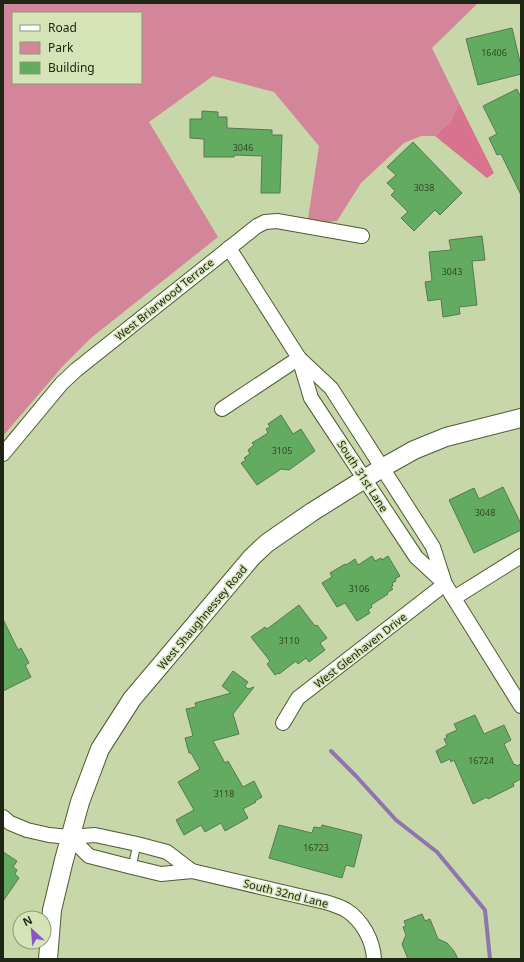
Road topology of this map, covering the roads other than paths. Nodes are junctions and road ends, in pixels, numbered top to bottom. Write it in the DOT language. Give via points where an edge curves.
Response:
graph roads {
  1 [pos="362,236"];
  2 [pos="229,248"];
  3 [pos="299,358"];
  4 [pos="222,409"];
  5 [pos="346,411"];
  6 [pos="521,418"];
  7 [pos="328,423"];
  8 [pos="3,454"];
  9 [pos="382,468"];
  10 [pos="365,479"];
  11 [pos="415,519"];
  12 [pos="398,530"];
  13 [pos="521,556"];
  14 [pos="445,584"];
  15 [pos="454,598"];
  16 [pos="521,706"];
  17 [pos="283,723"];
  18 [pos="3,817"];
  19 [pos="70,837"];
  20 [pos="137,844"];
  21 [pos="132,867"];
  22 [pos="192,871"];
  23 [pos="48,959"];
  24 [pos="374,959"];
  1 -- 2 [label="street, West Briarwood Terrace" via="277,221 265,222 256,226"];
  2 -- 3 [label="street, South 31st Lane"];
  2 -- 8 [label="street, West Briarwood Terrace" via="76,370 62,383"];
  3 -- 4 [label="street"];
  3 -- 5 [label="street, South 31st Lane" via="331,388"];
  3 -- 7 [label="street, South 31st Lane" via="311,398"];
  5 -- 7 [label="street"];
  5 -- 9 [label="street, South 31st Lane"];
  6 -- 9 [label="street, West Shaughnessey Road" via="446,437 414,450"];
  7 -- 10 [label="street, South 31st Lane"];
  9 -- 10 [label="street, West Shaughnessey Road"];
  9 -- 11 [label="street, South 31st Lane"];
  10 -- 12 [label="street, South 31st Lane"];
  10 -- 19 [label="street, West Shaughnessey Road" via="300,520 252,557 132,699 100,749"];
  11 -- 12 [label="street"];
  11 -- 14 [label="street, South 31st Lane" via="433,547"];
  12 -- 14 [label="street, South 31st Lane" via="416,557"];
  13 -- 15 [label="street"];
  14 -- 15 [label="street, South 31st Lane"];
  14 -- 17 [label="street, West Glenhaven Drive" via="298,698"];
  15 -- 16 [label="street, South 31st Lane"];
  18 -- 19 [label="street, South 32nd Lane" via="27,830"];
  19 -- 20 [label="street, South 32nd Lane" via="95,835"];
  19 -- 21 [label="street, South 32nd Lane" via="89,856"];
  19 -- 23 [label="street, West Shaughnessey Road" via="52,910"];
  20 -- 21 [label="lane"];
  20 -- 22 [label="street, South 32nd Lane" via="167,852"];
  21 -- 22 [label="street, South 32nd Lane" via="162,874"];
  22 -- 24 [label="street, South 32nd Lane" via="337,906 359,922 374,952"];
}
